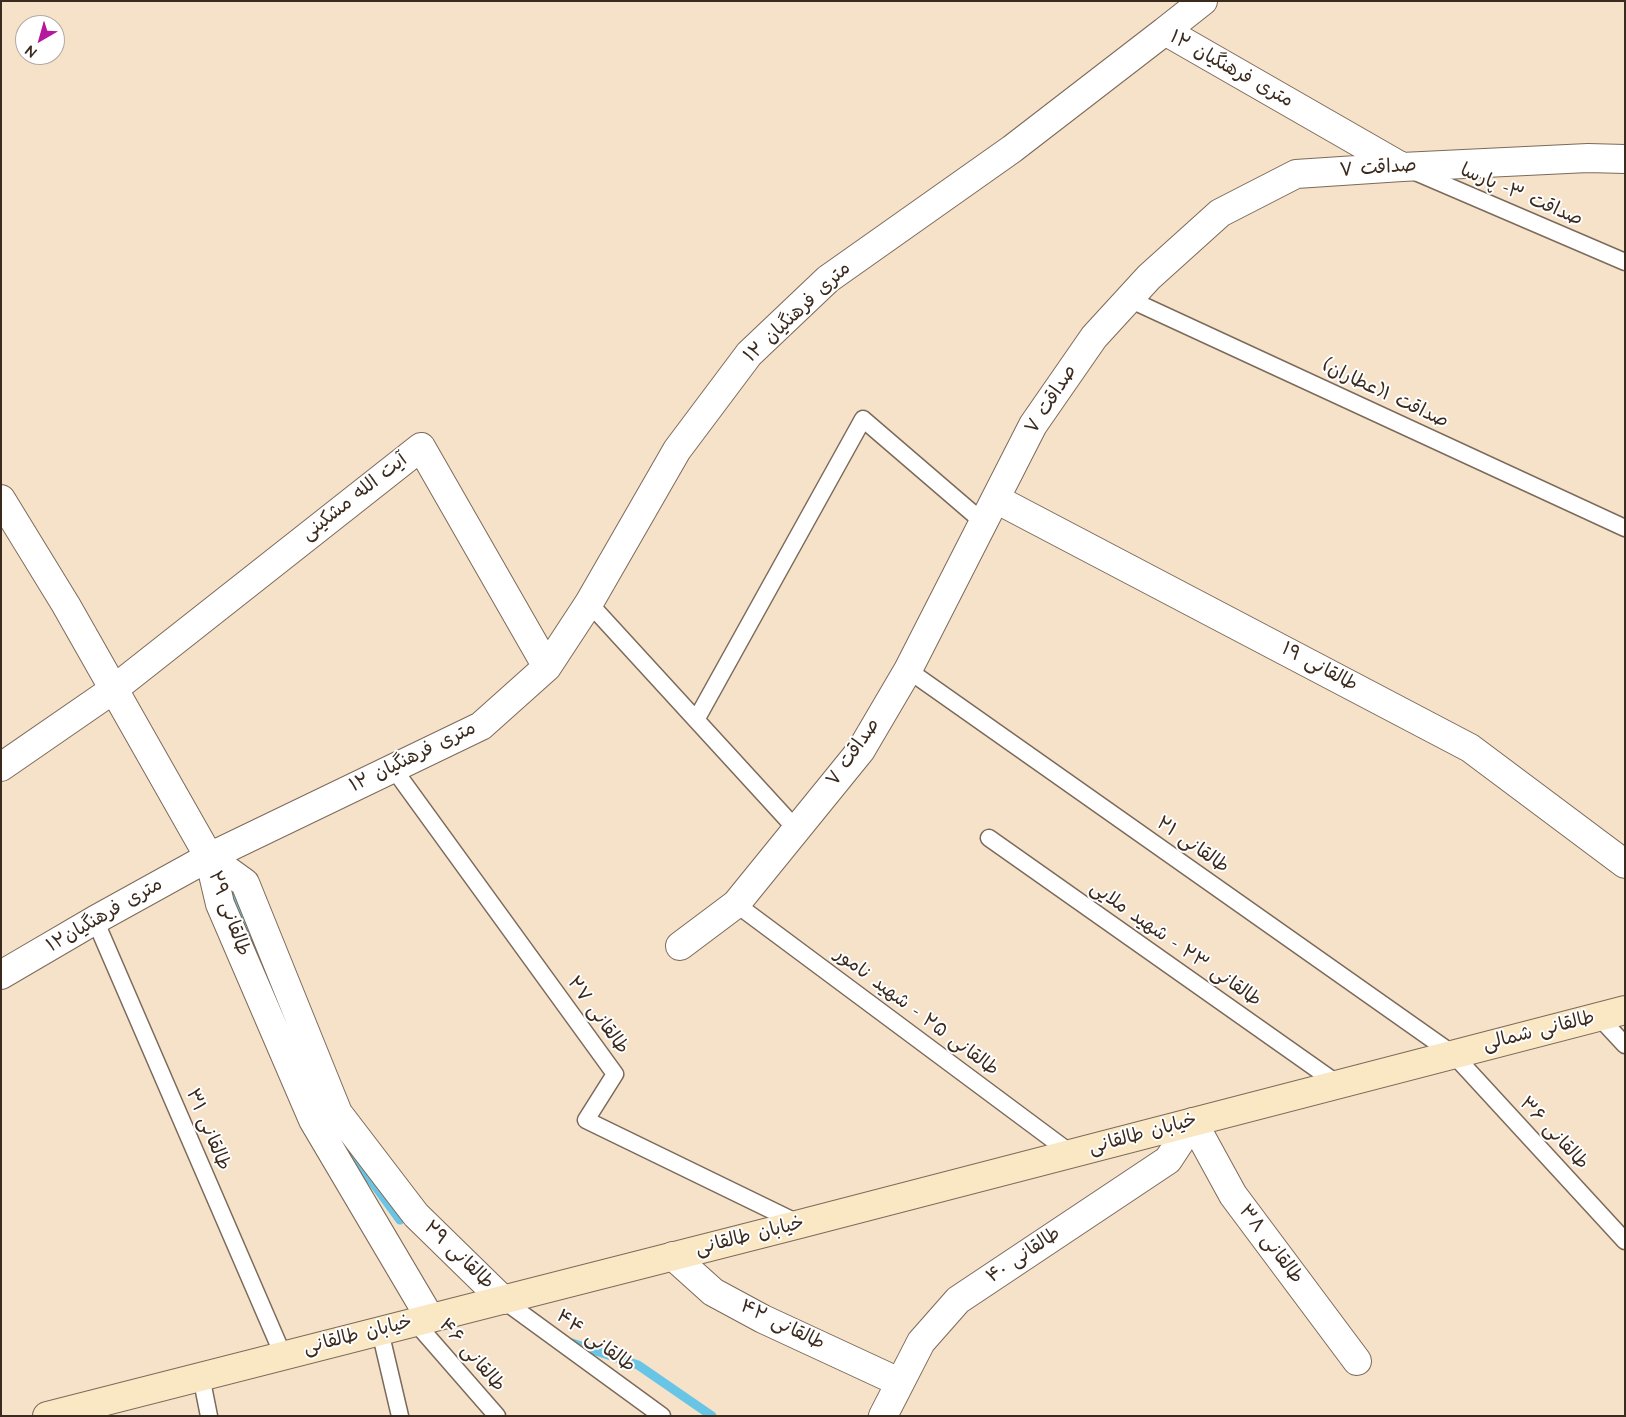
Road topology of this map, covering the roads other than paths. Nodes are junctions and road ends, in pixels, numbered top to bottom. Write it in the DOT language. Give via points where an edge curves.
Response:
graph roads {
  1 [pos="1203,1"];
  2 [pos="1165,31"];
  3 [pos="1625,158"];
  4 [pos="1402,166"];
  5 [pos="1625,262"];
  6 [pos="1129,298"];
  7 [pos="1,499"];
  8 [pos="996,499"];
  9 [pos="984,523"];
  10 [pos="1625,528"];
  11 [pos="589,603"];
  12 [pos="547,668"];
  13 [pos="908,670"];
  14 [pos="114,689"];
  15 [pos="696,720"];
  16 [pos="1,767"];
  17 [pos="394,768"];
  18 [pos="796,830"];
  19 [pos="989,838"];
  20 [pos="209,857"];
  21 [pos="1625,864"];
  22 [pos="736,904"];
  23 [pos="95,920"];
  24 [pos="680,946"];
  25 [pos="1,975"];
  26 [pos="1625,1010"];
  27 [pos="1599,1017"];
  28 [pos="1625,1045"];
  29 [pos="1453,1054"];
  30 [pos="1338,1084"];
  31 [pos="1193,1122"];
  32 [pos="1072,1154"];
  33 [pos="800,1224"];
  34 [pos="1625,1241"];
  35 [pos="672,1256"];
  36 [pos="503,1300"];
  37 [pos="423,1320"];
  38 [pos="380,1330"];
  39 [pos="283,1355"];
  40 [pos="1357,1361"];
  41 [pos="202,1376"];
  42 [pos="900,1382"];
  43 [pos="113,1408"];
  44 [pos="47,1416"];
  45 [pos="209,1416"];
  46 [pos="400,1416"];
  47 [pos="497,1416"];
  48 [pos="662,1416"];
  49 [pos="883,1416"];
  1 -- 2 [label="street"];
  2 -- 4 [label="street, ۱۲ متری فرهنگیان"];
  2 -- 11 [label="street, ۱۲ متری فرهنگیان" via="1012,149 828,279 749,354 677,450"];
  3 -- 4 [label="street, صداقت ۷"];
  4 -- 5 [label="lane, صداقت ۳- پارسا"];
  4 -- 6 [label="street, صداقت ۷" via="1296,174 1220,213"];
  6 -- 8 [label="street, صداقت ۷" via="1094,337 1033,426"];
  6 -- 10 [label="lane, صداقت ۱(عطاران)"];
  7 -- 14 [label="street"];
  8 -- 9 [label="street, صداقت ۷"];
  8 -- 21 [label="street, طالقانی ۱۹" via="1470,748"];
  9 -- 13 [label="street, صداقت ۷"];
  9 -- 15 [label="lane" via="863,419"];
  11 -- 12 [label="street, ۱۲ متری فرهنگیان"];
  11 -- 15 [label="lane"];
  12 -- 14 [label="street, آیت الله مشکینی" via="421,447"];
  12 -- 17 [label="street, ۱۲ متری فرهنگیان" via="481,726"];
  13 -- 18 [label="street, صداقت ۷" via="861,750"];
  13 -- 29 [label="lane, طالقانی ۲۱"];
  14 -- 16 [label="street"];
  14 -- 20 [label="street"];
  15 -- 18 [label="lane"];
  17 -- 20 [label="street, ۱۲ متری فرهنگیان"];
  17 -- 33 [label="lane, طالقانی ۲۷" via="615,1074 586,1120"];
  18 -- 22 [label="street, صداقت ۷"];
  19 -- 30 [label="lane, طالقانی ۲۳ - شهید ملایی"];
  20 -- 23 [label="street, ۱۲متری فرهنگیان"];
  20 -- 36 [label="street, طالقانی ۲۹" via="245,883 338,1113 416,1215"];
  20 -- 37 [label="street, طالقانی ۲۹" via="220,904 313,1120"];
  22 -- 24 [label="street, صداقت ۷"];
  22 -- 32 [label="lane, طالقانی ۲۵ - شهید نامور"];
  23 -- 25 [label="street, ۱۲متری فرهنگیان"];
  23 -- 39 [label="lane, طالقانی ۳۱"];
  26 -- 27 [label="street, طالقانی شمالی"];
  27 -- 28 [label="lane"];
  27 -- 29 [label="street, طالقانی شمالی"];
  29 -- 30 [label="street, خیابان طالقانی"];
  29 -- 34 [label="lane, طالقانی ۳۶"];
  30 -- 31 [label="street, خیابان طالقانی"];
  31 -- 32 [label="street, خیابان طالقانی"];
  31 -- 40 [label="street, طالقانی ۳۸" via="1233,1195"];
  31 -- 42 [label="street, طالقانی ۴۰" via="1168,1160 958,1300 921,1342"];
  32 -- 33 [label="street, خیابان طالقانی"];
  33 -- 35 [label="street, خیابان طالقانی"];
  35 -- 36 [label="street, خیابان طالقانی"];
  35 -- 42 [label="street, طالقانی ۴۲" via="713,1292 763,1319"];
  36 -- 37 [label="street, خیابان طالقانی"];
  36 -- 48 [label="lane, طالقانی ۴۴"];
  37 -- 38 [label="street, خیابان طالقانی"];
  37 -- 47 [label="lane, طالقانی ۴۶"];
  38 -- 39 [label="street, خیابان طالقانی"];
  38 -- 46 [label="lane"];
  39 -- 41 [label="street, خیابان طالقانی"];
  41 -- 43 [label="street, خیابان طالقانی"];
  41 -- 45 [label="lane"];
  42 -- 49 [label="street, طالقانی ۴۰"];
  43 -- 44 [label="street, خیابان طالقانی"];
}
